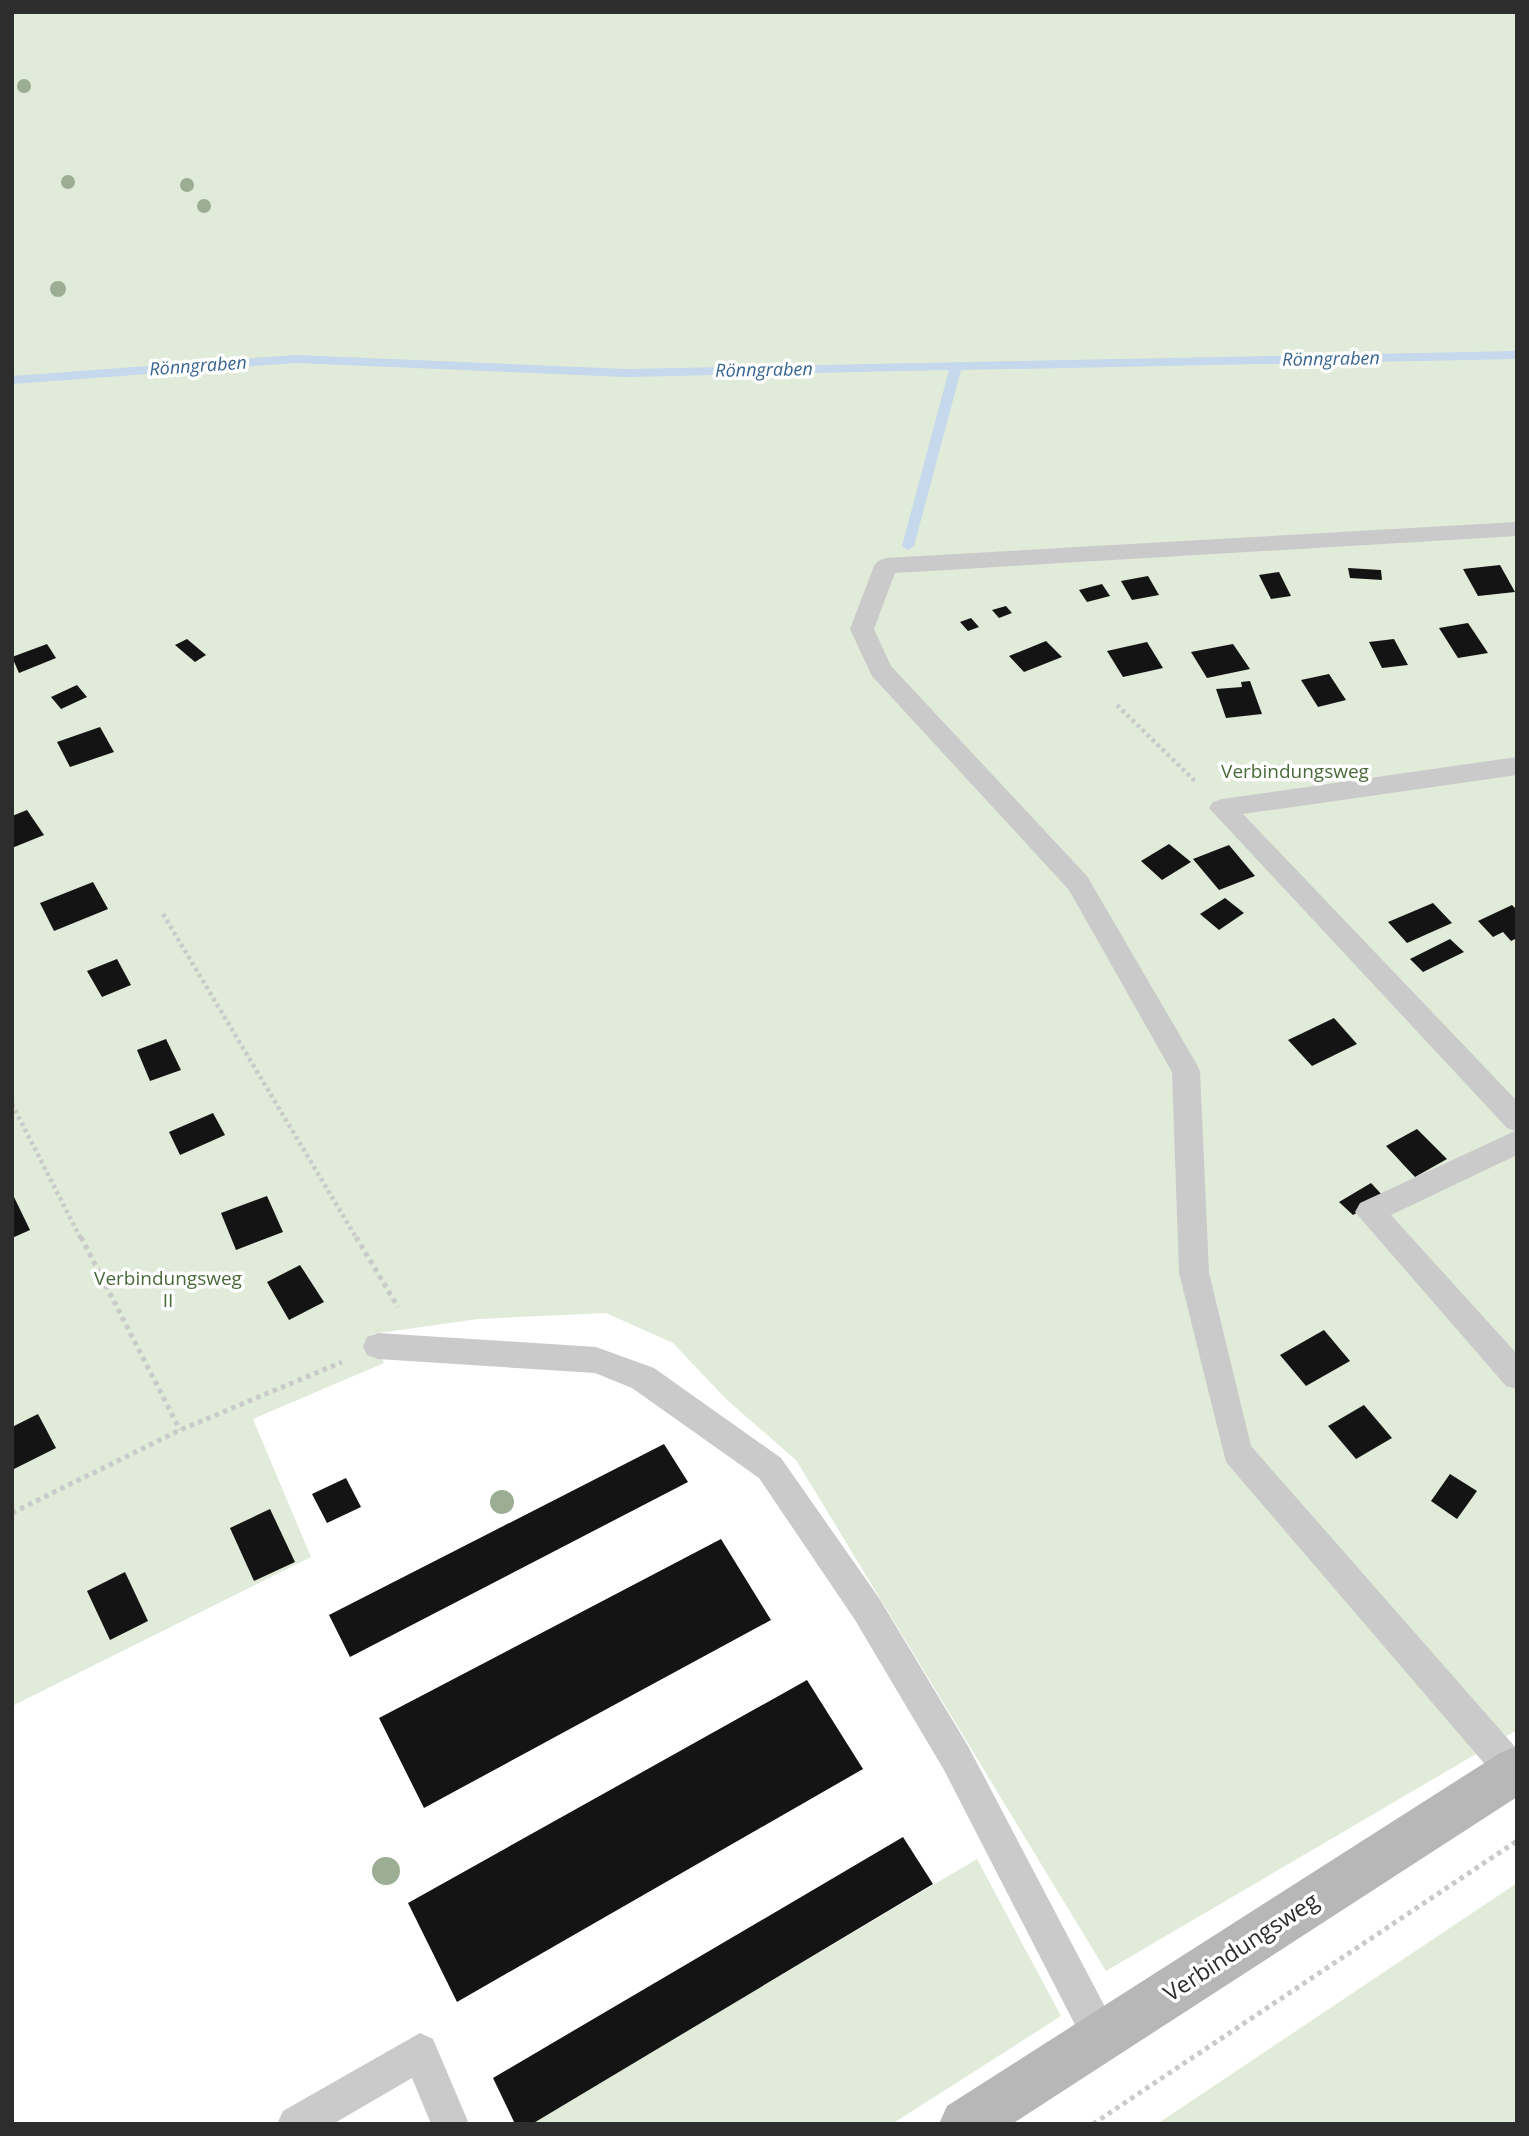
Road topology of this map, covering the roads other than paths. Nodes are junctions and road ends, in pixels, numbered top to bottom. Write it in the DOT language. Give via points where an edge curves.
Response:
graph roads {
  1 [pos="1517,529"];
  2 [pos="1517,766"];
  3 [pos="1517,1119"];
  4 [pos="1517,1142"];
  5 [pos="378,1346"];
  6 [pos="1517,1376"];
  7 [pos="1515,1770"];
  8 [pos="1101,2037"];
  9 [pos="296,2124"];
  10 [pos="450,2124"];
  11 [pos="965,2124"];
  1 -- 7 [label="lane" via="886,566 862,629 881,670 1078,883 1186,1071 1194,1273 1237,1452"];
  2 -- 3 [label="lane" via="1222,808"];
  4 -- 6 [label="lane" via="1370,1212"];
  5 -- 8 [label="lane" via="596,1360 643,1378 769,1468 867,1609 956,1758"];
  7 -- 8 [label="main road, Verbindungsweg"];
  8 -- 11 [label="main road, Verbindungsweg"];
  9 -- 10 [label="lane" via="420,2052"];
}
